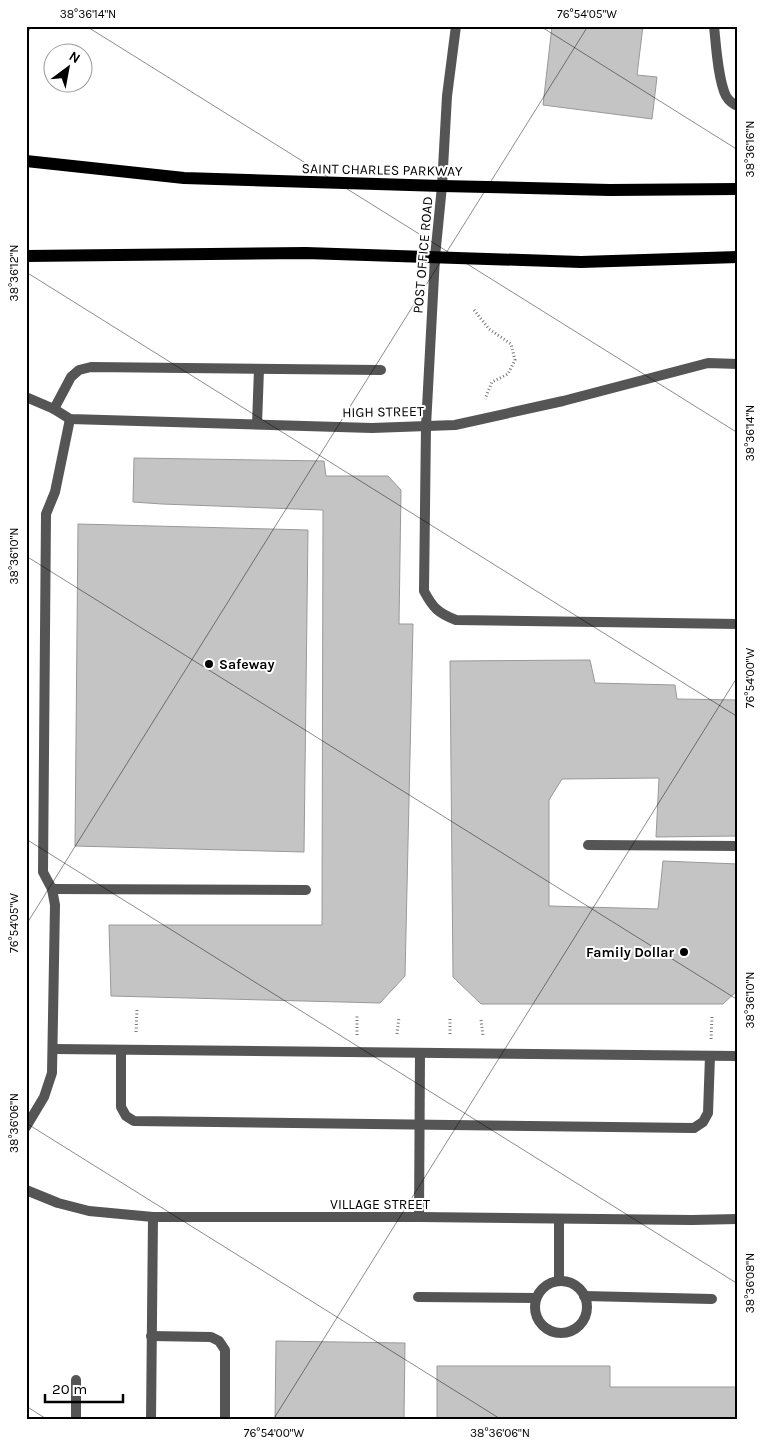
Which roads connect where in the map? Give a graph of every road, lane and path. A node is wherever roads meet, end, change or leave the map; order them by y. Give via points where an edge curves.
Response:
1 (456, 26) edge
2 (714, 26) edge
3 (738, 106) edge
4 (26, 162) edge
5 (442, 186) junction
6 (738, 190) edge
7 (26, 256) edge
8 (738, 256) edge
9 (435, 257) junction
10 (474, 310) dead end
11 (738, 364) edge
12 (258, 368) junction
13 (381, 370) dead end
14 (26, 397) edge
15 (485, 400) dead end
16 (54, 409) junction
17 (70, 419) junction
18 (257, 424) junction
19 (426, 426) junction
20 (738, 624) edge
21 (588, 845) dead end
22 (738, 846) edge
23 (52, 889) junction
24 (306, 890) dead end
25 (399, 1017) dead end
26 (450, 1019) dead end
27 (396, 1041) dead end
28 (450, 1042) dead end
29 (53, 1049) junction
30 (121, 1050) junction
31 (420, 1054) junction
32 (710, 1056) junction
33 (738, 1056) edge
34 (419, 1125) junction
35 (26, 1127) edge
36 (26, 1190) edge
37 (153, 1217) junction
38 (419, 1217) junction
39 (738, 1218) edge
40 (559, 1219) junction
41 (559, 1281) junction
42 (584, 1296) junction
43 (418, 1297) dead end
44 (536, 1298) junction
45 (712, 1299) dead end
46 (152, 1336) junction
47 (76, 1380) dead end
48 (76, 1420) edge
49 (151, 1420) edge
50 (225, 1420) edge

1 - 5 street, POST OFFICE ROAD
2 - 3 street via 719,71 726,95 732,104
4 - 5 main road, SAINT CHARLES PARKWAY via 184,178
5 - 6 main road, SAINT CHARLES PARKWAY
5 - 9 street, POST OFFICE ROAD
7 - 9 main road via 306,253
8 - 9 main road via 581,262
9 - 19 street, POST OFFICE ROAD
10 - 15 path via 489,329 511,344 514,360 508,374 492,382
11 - 19 street, HIGH STREET via 708,363 563,401 455,425
12 - 13 street
12 - 16 street via 91,366 71,377
12 - 18 street
14 - 16 street
16 - 17 street
17 - 18 street, HIGH STREET
17 - 23 street via 55,492 46,514 43,872
18 - 19 street, HIGH STREET via 372,428
19 - 20 street, POST OFFICE ROAD via 424,591 432,606 442,615 456,620
21 - 22 street
23 - 24 street
23 - 29 street via 55,905
25 - 27 path
26 - 28 path
29 - 30 street
29 - 35 street via 52,1073 44,1096
30 - 31 street
30 - 34 street via 121,1107 134,1121
31 - 32 street
31 - 34 street
32 - 33 street
32 - 34 street via 708,1113 694,1128
34 - 38 street
36 - 37 street, VILLAGE STREET via 89,1211
37 - 38 street, VILLAGE STREET
37 - 46 street
38 - 40 street, VILLAGE STREET
39 - 40 street, VILLAGE STREET
40 - 41 street
41 - 42 street via 577,1286
41 - 44 street via 548,1285
42 - 44 street via 586,1314 582,1322 564,1332 554,1332 539,1320 534,1305
42 - 45 street
43 - 44 street
46 - 49 street
46 - 50 street via 211,1337 219,1341 225,1350
47 - 48 street

